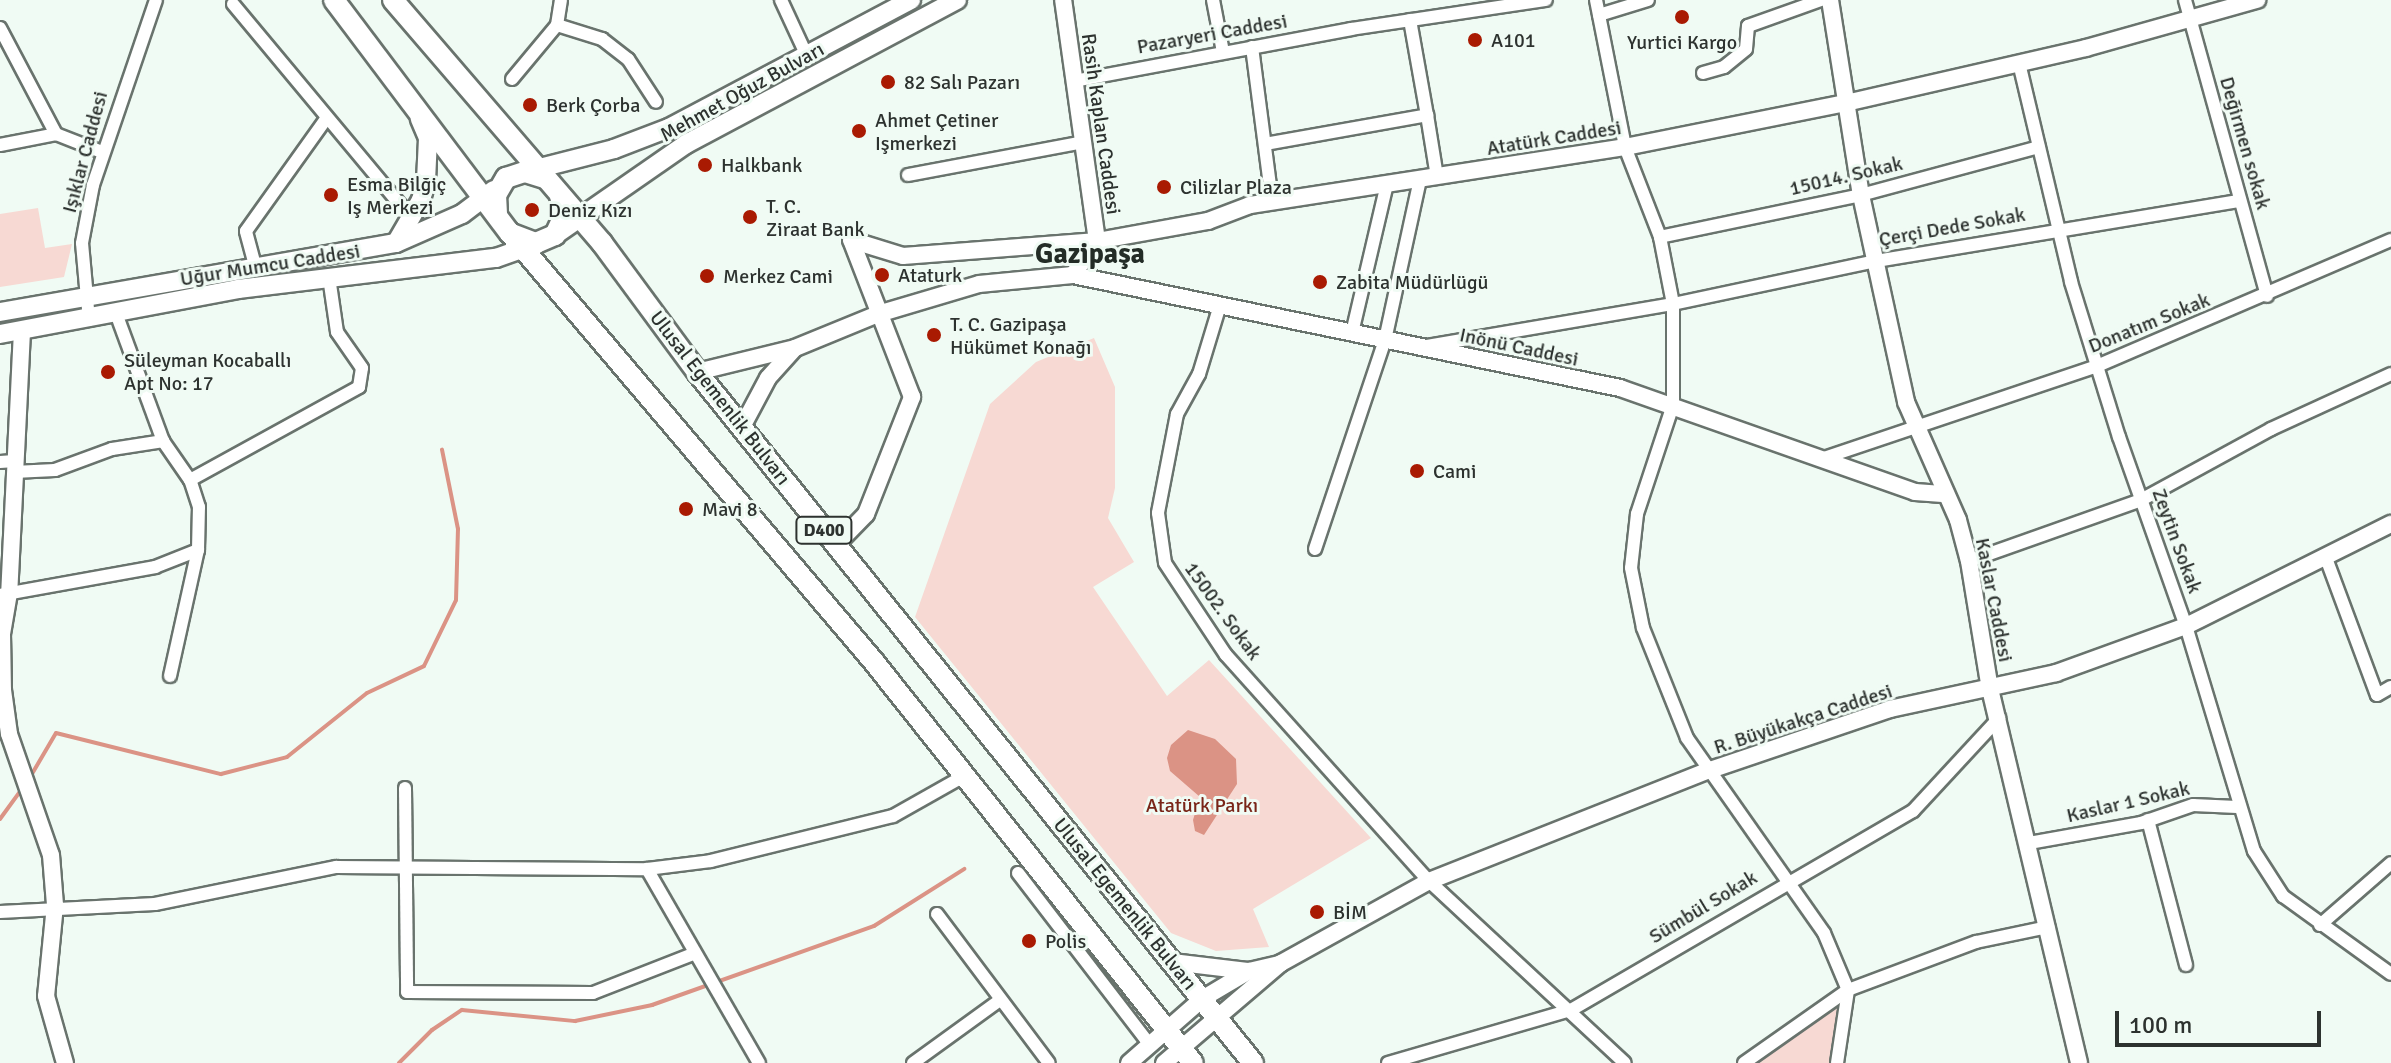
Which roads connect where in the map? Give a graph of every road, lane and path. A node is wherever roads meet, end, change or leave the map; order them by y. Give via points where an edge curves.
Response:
1 (156, 0) edge
2 (334, 0) edge
3 (393, 0) edge
4 (561, 0) edge
5 (781, 0) edge
6 (911, 0) edge
7 (957, 0) edge
8 (1052, 0) edge
9 (1213, 0) edge
10 (1546, 0) edge
11 (1596, 0) edge
12 (1648, 0) edge
13 (1821, 0) edge
14 (1830, 0) edge
15 (2185, 0) edge
16 (2257, 0) edge
17 (233, 4) dead end
18 (1063, 7) edge
19 (1599, 15) junction
20 (2189, 18) junction
21 (1410, 20) junction
22 (557, 25) junction
23 (0, 28) edge
24 (1252, 47) junction
25 (1223, 52) junction
26 (807, 56) junction
27 (2019, 63) junction
28 (1703, 73) dead end
29 (512, 79) dead end
30 (1074, 81) junction
31 (401, 85) junction
32 (656, 102) dead end
33 (1846, 103) junction
34 (1427, 115) junction
35 (326, 119) junction
36 (56, 134) junction
37 (1084, 142) junction
38 (1265, 144) junction
39 (0, 145) edge
40 (1625, 147) junction
41 (2039, 147) junction
42 (102, 152) junction
43 (536, 173) junction
44 (908, 175) dead end
45 (1428, 178) junction
46 (1387, 184) junction
47 (492, 192) junction
48 (1861, 195) junction
49 (560, 196) junction
50 (1272, 201) junction
51 (2240, 201) junction
52 (582, 218) junction
53 (412, 219) junction
54 (2059, 229) junction
55 (509, 232) junction
56 (1660, 237) junction
57 (550, 238) junction
58 (2391, 240) edge
59 (1097, 241) junction
60 (396, 243) junction
61 (524, 249) junction
62 (1876, 261) junction
63 (256, 269) junction
64 (1073, 275) junction
65 (329, 277) junction
66 (2267, 296) junction
67 (86, 297) junction
68 (1673, 304) junction
69 (1220, 305) junction
70 (0, 312) edge
71 (878, 314) junction
72 (117, 316) junction
73 (89, 320) junction
74 (22, 331) junction
75 (1352, 333) junction
76 (0, 334) edge
77 (1385, 340) junction
78 (1420, 347) junction
79 (795, 348) junction
80 (2097, 366) junction
81 (697, 372) junction
82 (2391, 374) edge
83 (1673, 405) junction
84 (742, 427) junction
85 (1916, 429) junction
86 (163, 441) junction
87 (1821, 459) junction
88 (10, 465) edge
89 (190, 480) junction
90 (1946, 494) junction
91 (2141, 500) junction
92 (2391, 524) edge
93 (836, 545) junction
94 (1315, 549) dead end
95 (198, 550) junction
96 (2326, 558) junction
97 (1969, 561) junction
98 (5, 594) edge
99 (2186, 626) junction
100 (170, 676) dead end
101 (2391, 687) edge
102 (1990, 689) junction
103 (1999, 718) junction
104 (1706, 772) junction
105 (964, 776) junction
106 (405, 788) dead end
107 (2237, 807) junction
108 (2148, 820) junction
109 (2029, 843) junction
110 (2391, 863) edge
111 (406, 864) junction
112 (647, 869) junction
113 (1018, 873) dead end
114 (1788, 880) junction
115 (1429, 881) junction
116 (55, 905) junction
117 (0, 912) edge
118 (937, 914) dead end
119 (2320, 925) junction
120 (2048, 927) junction
121 (693, 954) junction
122 (1172, 962) junction
123 (1281, 963) junction
124 (2186, 965) dead end
125 (1249, 971) junction
126 (2391, 974) edge
127 (1848, 990) junction
128 (1202, 999) junction
129 (1000, 1000) junction
130 (1571, 1010) junction
131 (1220, 1021) junction
132 (1166, 1030) junction
133 (1150, 1045) junction
134 (1188, 1056) edge
135 (65, 1063) edge
136 (759, 1063) edge
137 (913, 1063) edge
138 (1049, 1063) edge
139 (1129, 1063) edge
140 (1164, 1063) edge
141 (1253, 1063) edge
142 (1388, 1063) edge
143 (1625, 1063) edge
144 (1744, 1063) edge
145 (1837, 1063) edge
146 (2079, 1063) edge

1 - 42 street, Işıklar Caddesi
2 - 31 highway, D400
3 - 43 highway, Ulusal Egemenlik Bulvarı / D400
4 - 22 street
5 - 26 street
6 - 26 main road, Mehmet Oğuz Bulvarı
7 - 52 main road, Mehmet Oğuz Bulvarı via 713,129
8 - 18 street, Rasih Kaplan Caddesi
9 - 25 street
10 - 21 street, Pazaryeri Caddesi
11 - 19 street
12 - 19 street
13 - 28 street via 1748,26 1746,49 1724,67
14 - 33 street, Kaslar Caddesi
15 - 20 street, Değirmen sokak
16 - 20 street, Atatürk Caddesi
17 - 35 street
18 - 30 street, Rasih Kaplan Caddesi
19 - 40 street
20 - 27 street, Atatürk Caddesi
20 - 51 street, Değirmen sokak
21 - 24 street, Pazaryeri Caddesi
21 - 34 street
22 - 29 street
22 - 32 street via 602,39 628,59
23 - 36 street
24 - 25 street, Pazaryeri Caddesi
24 - 38 street
25 - 30 street, Pazaryeri Caddesi
26 - 43 main road, Mehmet Oğuz Bulvarı via 669,128
27 - 33 street, Atatürk Caddesi
27 - 41 street, Zeytin Sokak
30 - 37 street, Rasih Kaplan Caddesi
31 - 47 highway, D400
31 - 53 main road via 428,138 426,181
33 - 40 street, Atatürk Caddesi
33 - 48 street, Kaslar Caddesi
34 - 38 street
34 - 45 street
35 - 53 street
35 - 63 street via 246,231
36 - 39 street
36 - 42 street
37 - 44 street
37 - 59 street, Rasih Kaplan Caddesi
38 - 50 street
40 - 45 street, Atatürk Caddesi
40 - 56 street
41 - 48 street, 15014. Sokak
41 - 54 street, Zeytin Sokak
42 - 67 street, Işıklar Caddesi via 82,243
43 - 47 highway
43 - 49 highway, Ulusal Egemenlik Bulvarı / D400
45 - 46 street, Atatürk Caddesi
45 - 77 street
46 - 50 street, Atatürk Caddesi
46 - 75 street
47 - 55 highway, D400 via 497,214
47 - 60 main road, Uğur Mumcu Caddesi via 462,214
48 - 56 street, 15014. Sokak
48 - 62 street, Kaslar Caddesi
49 - 52 highway, Ulusal Egemenlik Bulvarı / D400
49 - 57 highway via 564,216
50 - 59 street, Atatürk Caddesi via 1208,221
51 - 54 street, Çerçi Dede Sokak
51 - 66 street, Değirmen sokak
52 - 57 main road, Mehmet Oğuz Bulvarı
52 - 81 highway, Ulusal Egemenlik Bulvarı / D400
53 - 60 main road
54 - 62 street, Çerçi Dede Sokak
54 - 80 street, Zeytin Sokak
55 - 57 highway via 526,242
55 - 61 highway, D400
56 - 68 street
57 - 61 main road, Uğur Mumcu Caddesi
58 - 66 street, Donatım Sokak
59 - 64 street
59 - 71 street, Atatürk Caddesi via 903,256 851,240
60 - 63 main road, Uğur Mumcu Caddesi
61 - 65 main road, Uğur Mumcu Caddesi via 496,258
61 - 105 highway, D400 via 693,444
62 - 68 street, Çerçi Dede Sokak
62 - 85 street, Kaslar Caddesi
63 - 67 main road, Uğur Mumcu Caddesi
64 - 69 street, Inönü Caddesi
64 - 71 street, Inönü Caddesi via 998,280
65 - 72 main road, Uğur Mumcu Caddesi via 238,289
65 - 89 street via 337,332 362,368 359,387
66 - 80 street, Donatım Sokak
67 - 70 main road, Uğur Mumcu Caddesi
67 - 73 street, Işıklar Caddesi
68 - 78 street, Çerçi Dede Sokak
68 - 83 street
69 - 75 street, Inönü Caddesi
69 - 115 street, 15002. Sokak via 1199,374 1177,414 1158,513 1165,563 1226,655
71 - 79 street, Inönü Caddesi
71 - 93 street via 912,397 866,514
72 - 73 main road, Uğur Mumcu Caddesi
72 - 86 street
73 - 74 main road, Uğur Mumcu Caddesi
74 - 76 main road, Uğur Mumcu Caddesi
74 - 88 street
75 - 77 street, Inönü Caddesi
77 - 78 street, Inönü Caddesi
77 - 94 street
78 - 83 street, Inönü Caddesi
79 - 81 street, Inönü Caddesi
79 - 84 street via 768,378
80 - 85 street, Donatım Sokak
80 - 91 street, Zeytin Sokak
81 - 84 highway, Ulusal Egemenlik Bulvarı / D400
82 - 91 street via 2271,429
83 - 87 street, Inönü Caddesi
83 - 104 street via 1637,514 1631,568 1643,628
84 - 93 highway, Ulusal Egemenlik Bulvarı / D400
85 - 87 street, Donatım Sokak
85 - 90 street, Kaslar Caddesi
86 - 88 street via 112,449 55,470
86 - 89 street
87 - 90 street, Inönü Caddesi via 1915,492
88 - 98 street
89 - 95 street via 199,507
90 - 97 street, Kaslar Caddesi
91 - 97 street
91 - 99 street, Zeytin Sokak
92 - 96 street, R. Büyükakça Caddesi
93 - 122 highway, Ulusal Egemenlik Bulvarı / D400
95 - 98 street via 155,567
95 - 100 street
96 - 99 street, R. Büyükakça Caddesi
96 - 101 street via 2377,695
97 - 102 street, Kaslar Caddesi
98 - 116 street via 7,719 51,855
99 - 102 street, R. Büyükakça Caddesi via 2056,673
99 - 107 street, Zeytin Sokak
102 - 103 street, Kaslar Caddesi
102 - 104 street, R. Büyükakça Caddesi via 1890,709
103 - 109 street, Kaslar Caddesi
103 - 114 street, Sümbül Sokak via 1913,811
104 - 114 street
104 - 115 street, R. Büyükakça Caddesi
105 - 112 street via 879,820 784,847
105 - 132 highway, D400
106 - 111 street
107 - 108 street, Kaslar 1 Sokak via 2193,805
107 - 119 street, Zeytin Sokak via 2269,877 2283,896
108 - 109 street, Kaslar 1 Sokak
108 - 124 street
109 - 120 street, Kaslar Caddesi
110 - 119 street
111 - 112 street
111 - 116 street via 336,867 155,904
111 - 121 street via 407,992 593,993
112 - 121 street
113 - 133 street
114 - 127 street via 1824,933
114 - 130 street, Sümbül Sokak
115 - 123 street, R. Büyükakça Caddesi
115 - 130 street, 15002. Sokak
116 - 117 street
116 - 135 street via 46,996
118 - 129 street
119 - 126 street, Zeytin Sokak
120 - 127 street via 1976,942
120 - 146 street, Kaslar Caddesi
121 - 136 street via 734,1013
122 - 125 street
122 - 128 highway, Ulusal Egemenlik Bulvarı / D400
123 - 125 street, R. Büyükakça Caddesi
123 - 131 street, R. Büyükakça Caddesi
125 - 128 street, R. Büyükakça Caddesi
127 - 144 street
127 - 145 street
128 - 131 highway, Ulusal Egemenlik Bulvarı / D400
128 - 132 street, R. Büyükakça Caddesi
129 - 137 street
129 - 138 street
130 - 142 street, Sümbül Sokak
130 - 143 street, 15002. Sokak
131 - 134 street, R. Büyükakça Caddesi
131 - 141 highway, Ulusal Egemenlik Bulvarı / D400
132 - 133 street, R. Büyükakça Caddesi
132 - 134 highway, D400
133 - 139 street, R. Büyükakça Caddesi
134 - 140 street, R. Büyükakça Caddesi

